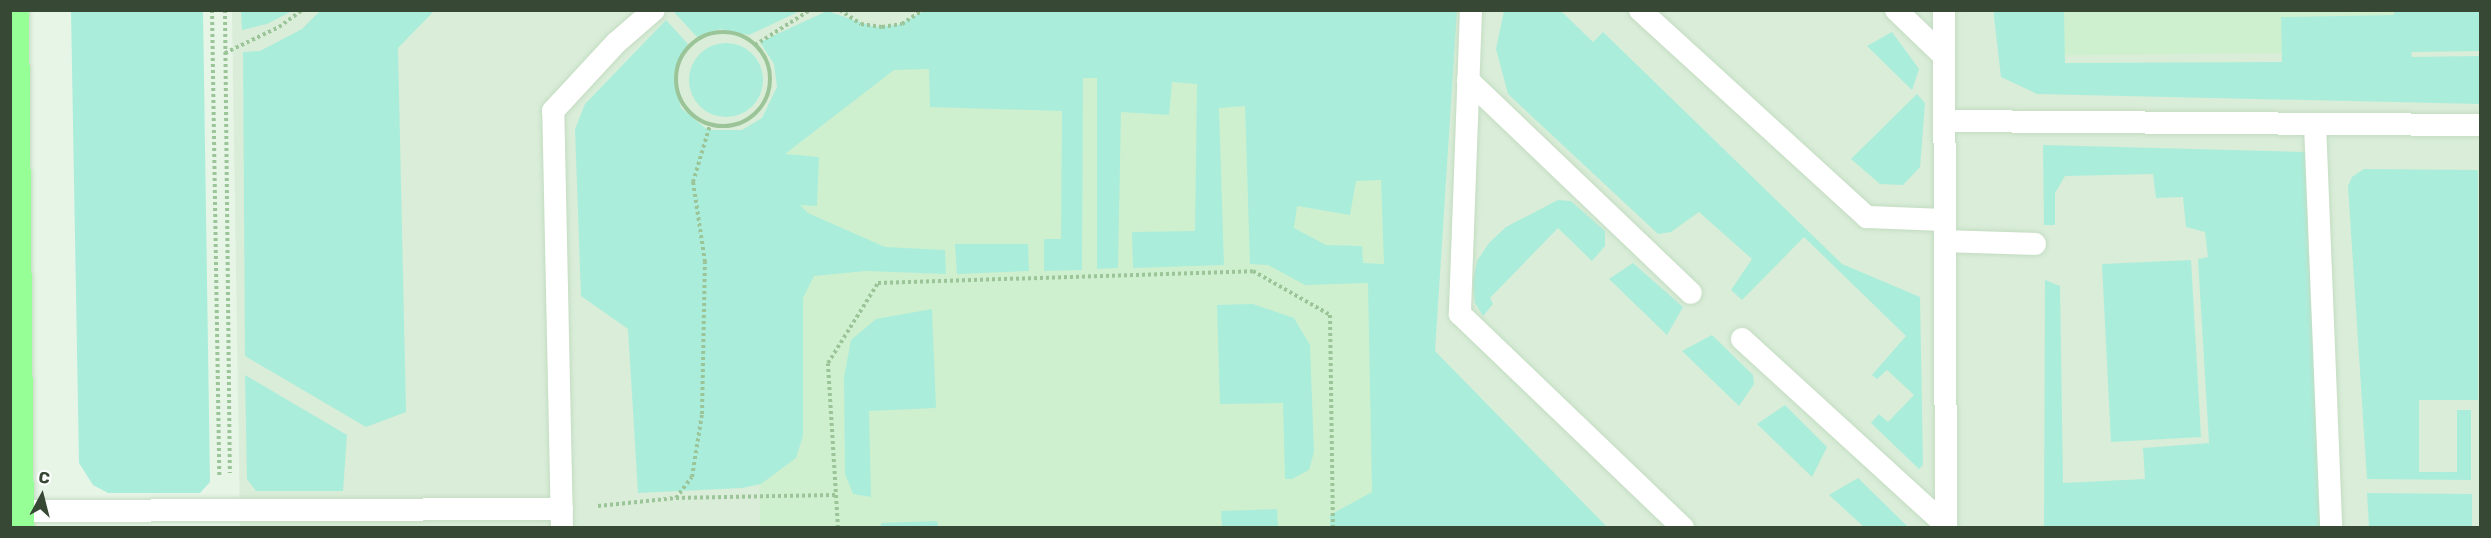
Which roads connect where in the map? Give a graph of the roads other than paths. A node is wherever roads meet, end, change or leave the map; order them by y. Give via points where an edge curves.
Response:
1 (12, 10) edge
2 (654, 10) edge
3 (1471, 10) edge
4 (1640, 10) edge
5 (1896, 10) edge
6 (1944, 10) edge
7 (1944, 56) junction
8 (1468, 80) junction
9 (1944, 121) junction
10 (2315, 124) junction
11 (2481, 125) edge
12 (1945, 230) junction
13 (2035, 244) dead end
14 (1690, 293) dead end
15 (1742, 339) dead end
16 (562, 518) edge
17 (17, 519) edge
18 (1946, 526) edge
19 (1683, 528) edge
20 (2331, 528) edge

1 - 17 main road
2 - 16 lane via 616,43 553,111
3 - 8 lane
4 - 12 lane via 1867,217
5 - 7 lane
6 - 7 lane
7 - 9 lane
8 - 14 lane
8 - 19 lane via 1460,314
9 - 10 lane
9 - 12 lane
10 - 11 lane
10 - 20 lane
12 - 13 lane
12 - 18 lane
15 - 18 lane
16 - 17 lane via 225,508

